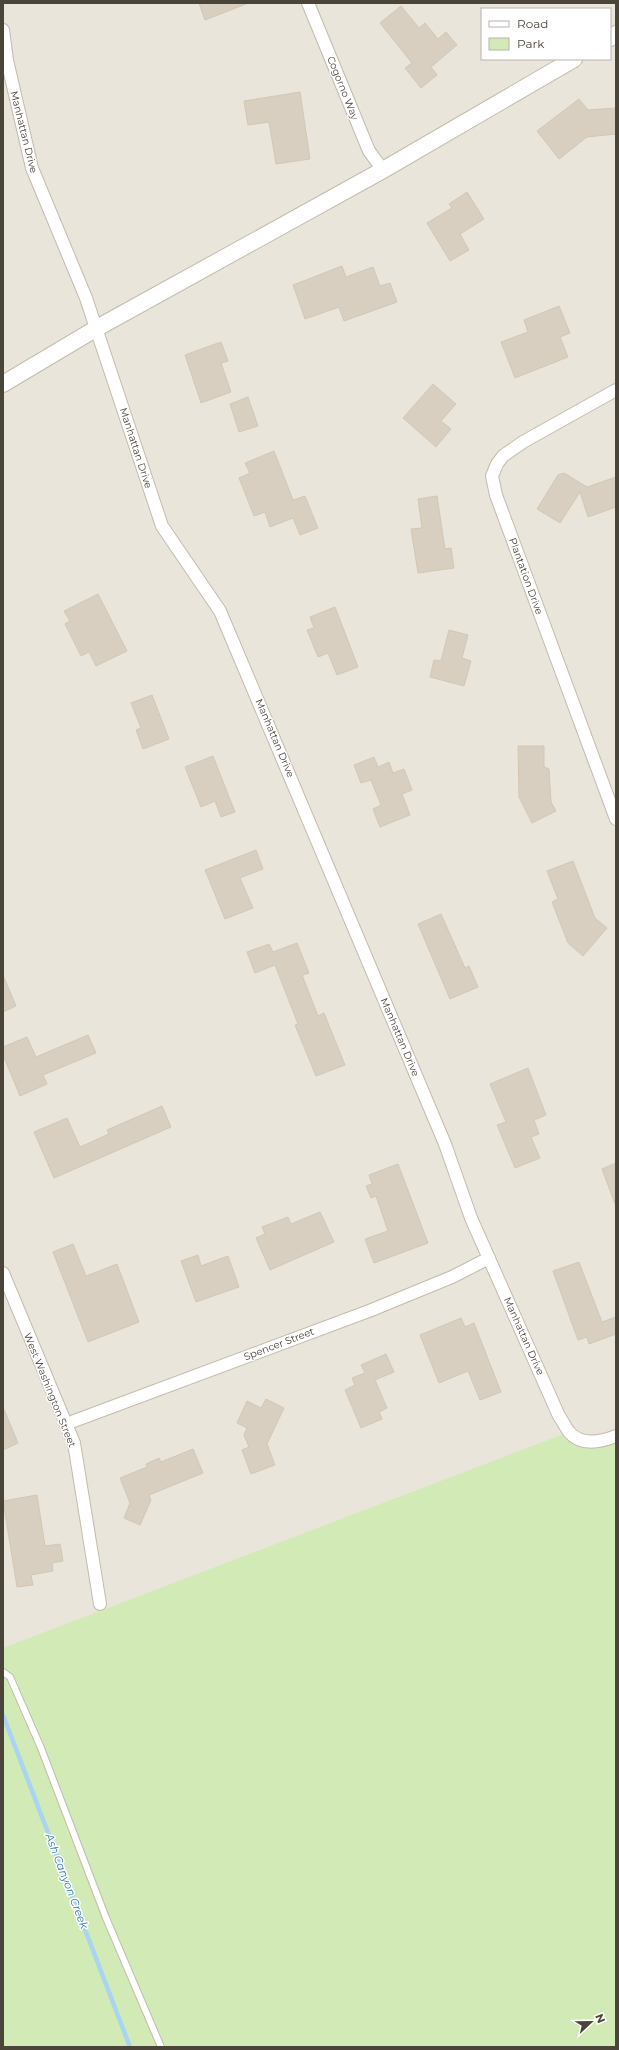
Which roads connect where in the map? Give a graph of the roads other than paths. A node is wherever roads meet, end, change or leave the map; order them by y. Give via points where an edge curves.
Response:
1 (308, 3) edge
2 (3, 30) edge
3 (572, 60) edge
4 (383, 170) junction
5 (97, 328) junction
6 (3, 384) edge
7 (616, 390) edge
8 (616, 820) edge
9 (489, 1258) junction
10 (3, 1274) edge
11 (66, 1424) junction
12 (616, 1436) edge
13 (100, 1604) dead end
14 (3, 1672) edge
15 (161, 2047) edge

1 - 4 street, Cogorno Way via 369,152
2 - 5 street, Manhattan Drive via 7,60 32,168
3 - 4 street
4 - 5 street
5 - 6 street
5 - 9 street, Manhattan Drive via 162,526 220,611 436,1122 471,1218
7 - 8 street, Plantation Drive via 523,442 503,456 492,476 496,495
9 - 11 street, Spencer Street via 452,1277 376,1308
9 - 12 street, Manhattan Drive via 559,1416 569,1432 588,1443
10 - 11 street, West Washington Street
11 - 13 street, West Washington Street via 74,1443
14 - 15 lane via 10,1677 41,1748 106,1918

